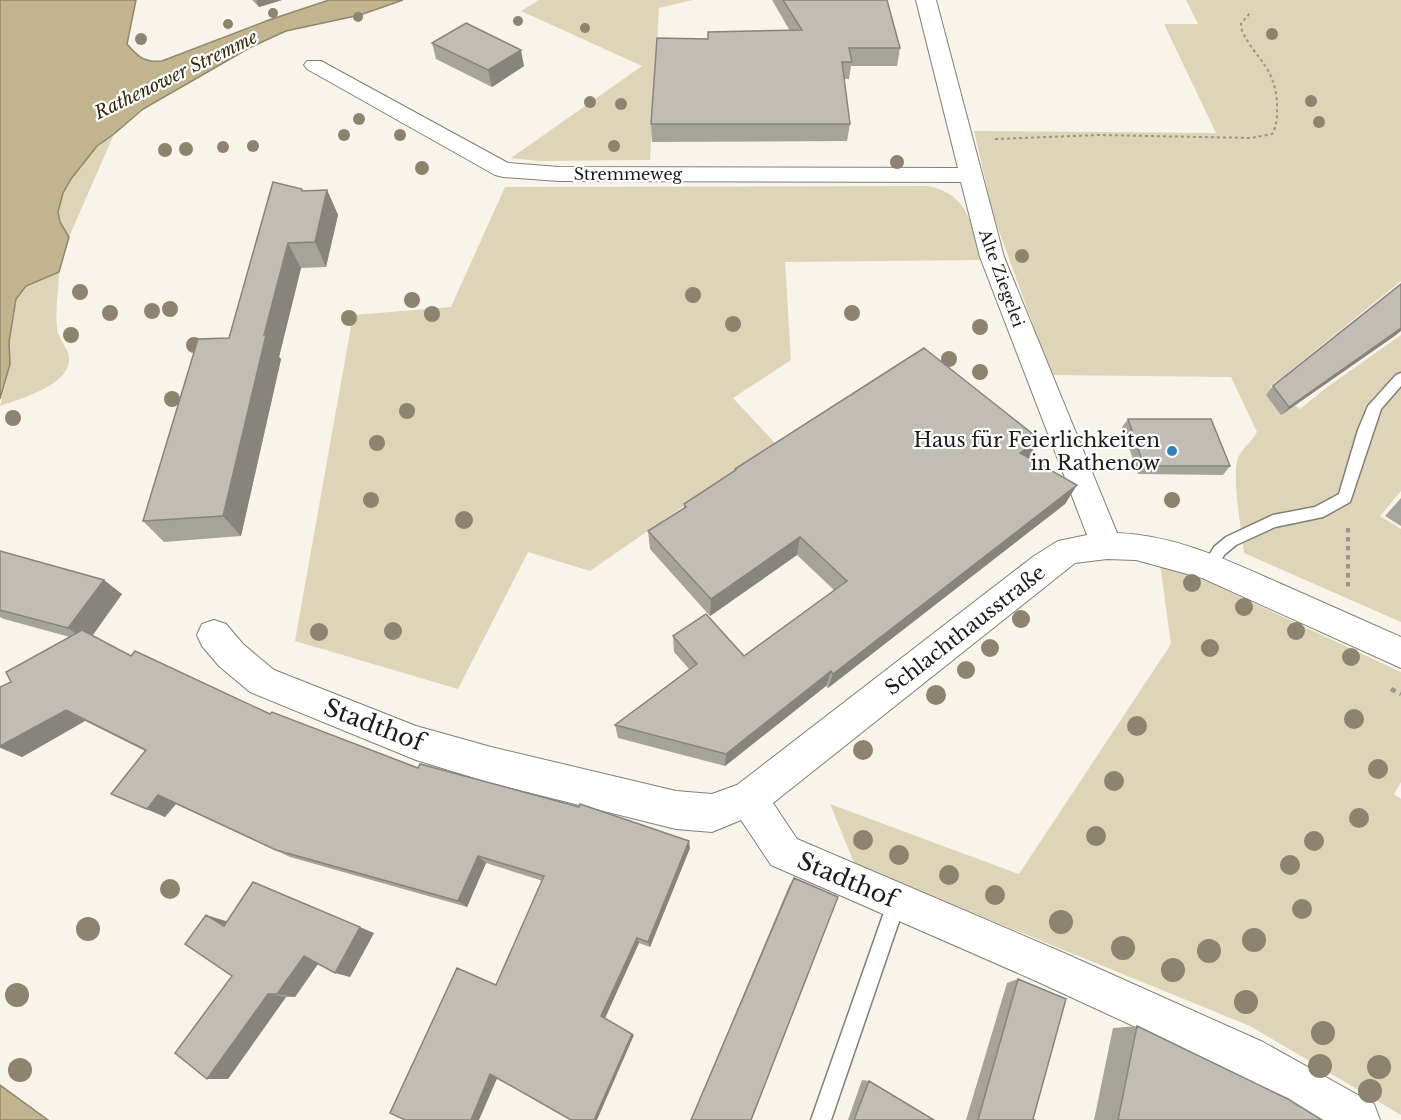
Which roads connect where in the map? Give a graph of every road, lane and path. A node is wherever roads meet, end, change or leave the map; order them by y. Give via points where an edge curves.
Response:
1 (926, 0) edge
2 (1251, 13) dead end
3 (314, 65) dead end
4 (961, 141) junction
5 (970, 175) junction
6 (1401, 378) edge
7 (1345, 498) junction
8 (1107, 546) junction
9 (1210, 567) junction
10 (1347, 628) junction
11 (214, 635) dead end
12 (1401, 653) edge
13 (749, 799) junction
14 (897, 901) junction
15 (821, 1120) edge
16 (1358, 1120) edge

1 - 4 street, Alte Ziegelei
2 - 4 path via 1241,24 1242,32 1272,77 1278,113 1272,134 1251,138 1099,135
3 - 5 street, Stremmeweg via 503,170 571,174
4 - 5 street, Alte Ziegelei
5 - 8 street, Alte Ziegelei via 992,257
6 - 7 lane via 1375,406
7 - 9 lane via 1318,513 1274,521 1231,541 1219,551
7 - 10 path
8 - 9 street, Schlachthausstraße via 1136,547
8 - 13 street, Schlachthausstraße via 1070,550 1045,566
9 - 10 street, Schlachthausstraße
10 - 12 street, Schlachthausstraße
11 - 13 street, Stadthof via 262,681 416,743 676,810 712,813
13 - 14 street, Stadthof via 784,852
14 - 15 lane
14 - 16 street, Stadthof via 1248,1057

